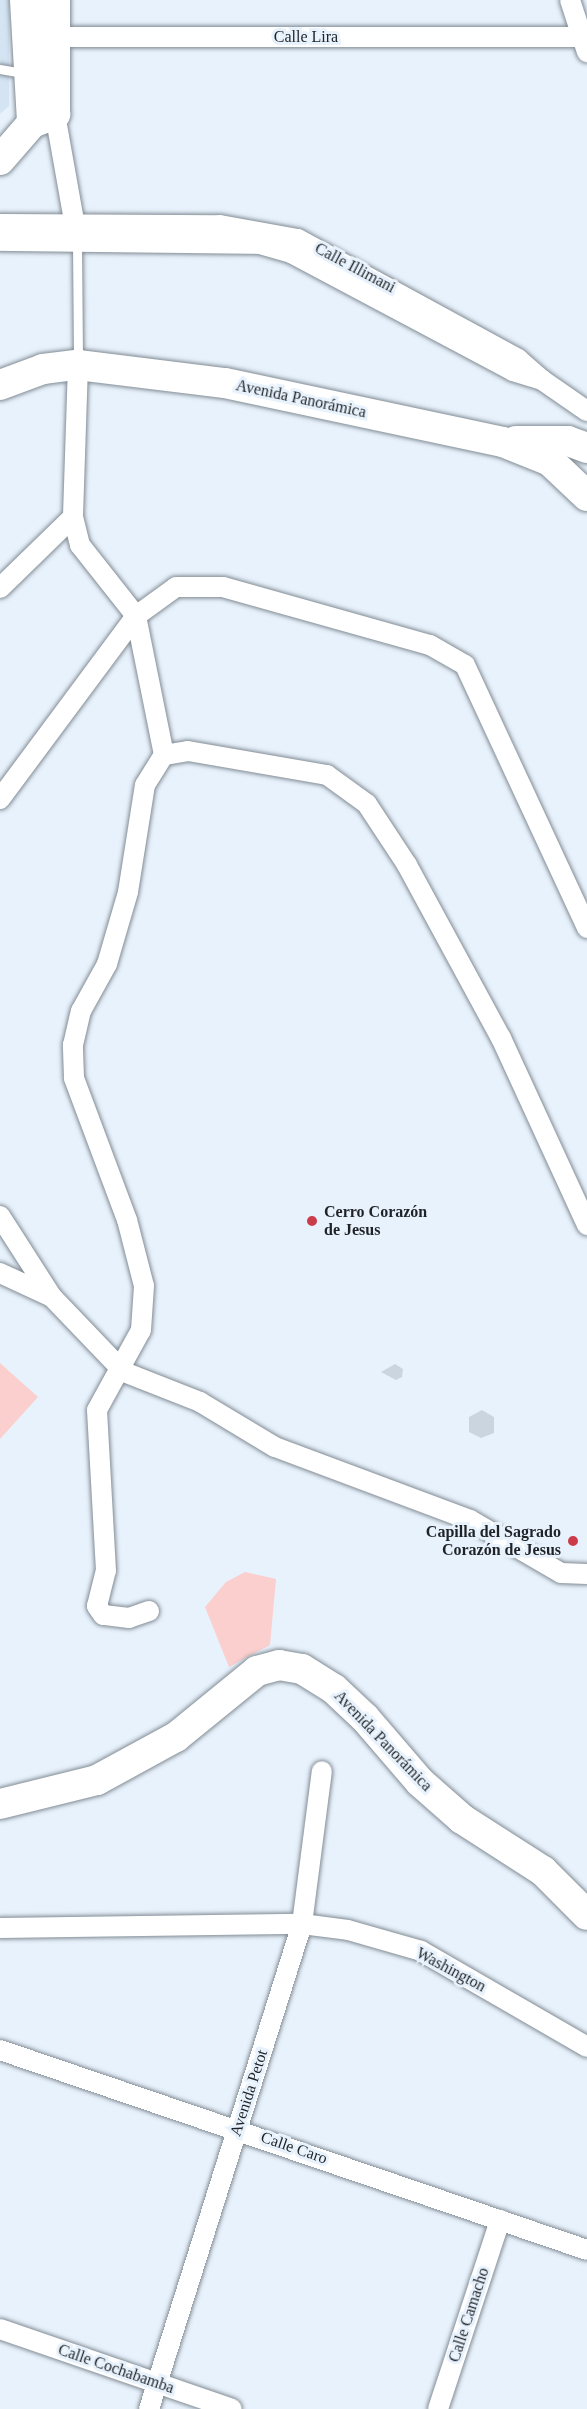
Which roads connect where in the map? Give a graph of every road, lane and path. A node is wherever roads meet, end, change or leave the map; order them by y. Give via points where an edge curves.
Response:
1 (25, 0) edge
2 (55, 0) edge
3 (570, 0) edge
4 (39, 37) junction
5 (585, 42) edge
6 (14, 72) edge
7 (43, 119) junction
8 (0, 160) edge
9 (0, 224) edge
10 (77, 234) junction
11 (0, 241) edge
12 (78, 365) junction
13 (0, 386) edge
14 (587, 411) edge
15 (587, 448) edge
16 (550, 451) junction
17 (587, 496) edge
18 (73, 517) junction
19 (0, 588) edge
20 (136, 616) junction
21 (164, 755) junction
22 (0, 799) edge
23 (587, 928) edge
24 (0, 1216) edge
25 (587, 1226) edge
26 (0, 1273) edge
27 (52, 1297) junction
28 (118, 1368) junction
29 (587, 1574) edge
30 (149, 1611) dead end
31 (322, 1771) dead end
32 (0, 1804) edge
33 (587, 1915) edge
34 (302, 1924) junction
35 (0, 1928) edge
36 (587, 2048) edge
37 (0, 2050) edge
38 (238, 2128) junction
39 (500, 2220) junction
40 (587, 2250) edge
41 (0, 2329) edge
42 (157, 2384) junction
43 (148, 2409) edge
44 (232, 2409) edge
45 (438, 2409) edge

1 - 4 main road
2 - 4 main road
3 - 5 street
4 - 5 street, Calle Lira
4 - 6 main road
4 - 7 main road
6 - 7 main road
7 - 8 main road
7 - 10 street
9 - 10 street, Calle Illimani
10 - 11 street, Calle Illimani
10 - 12 lane
10 - 14 street, Calle Illimani via 220,242 291,253 513,371 542,380
12 - 13 main road, Avenida Panorámica via 44,369
12 - 16 main road, Avenida Panorámica via 225,382
12 - 18 street
15 - 16 main road, Avenida Panorámica
16 - 17 main road
18 - 19 street
18 - 20 street via 80,545
20 - 21 street
20 - 22 street
20 - 23 street via 176,588 223,588 430,645 465,665
21 - 25 street via 188,751 327,775 367,804 407,865 501,1038
21 - 28 street via 145,785 128,892 107,964 81,1011 73,1044 74,1078 127,1220 144,1286 141,1330
24 - 27 street
26 - 27 street
27 - 28 street
28 - 29 street via 200,1401 275,1447 470,1520 561,1573
28 - 30 street via 97,1410 106,1572 97,1606 103,1615 129,1618
31 - 34 street, Avenida Petot
32 - 33 main road, Avenida Panorámica via 97,1780 176,1737 257,1671 279,1665 302,1669 357,1711 420,1782 462,1819 543,1871
34 - 35 street, Washington
34 - 36 street, Washington via 348,1930 421,1951
34 - 38 street, Avenida Petot
37 - 38 street, Calle Caro
38 - 39 street, Calle Caro
38 - 42 street, Avenida Petot
39 - 40 street, Calle Caro
39 - 45 street, Calle Camacho
41 - 42 street, Calle Cochabamba
42 - 43 street, Avenida Petot
42 - 44 street, Calle Cochabamba

